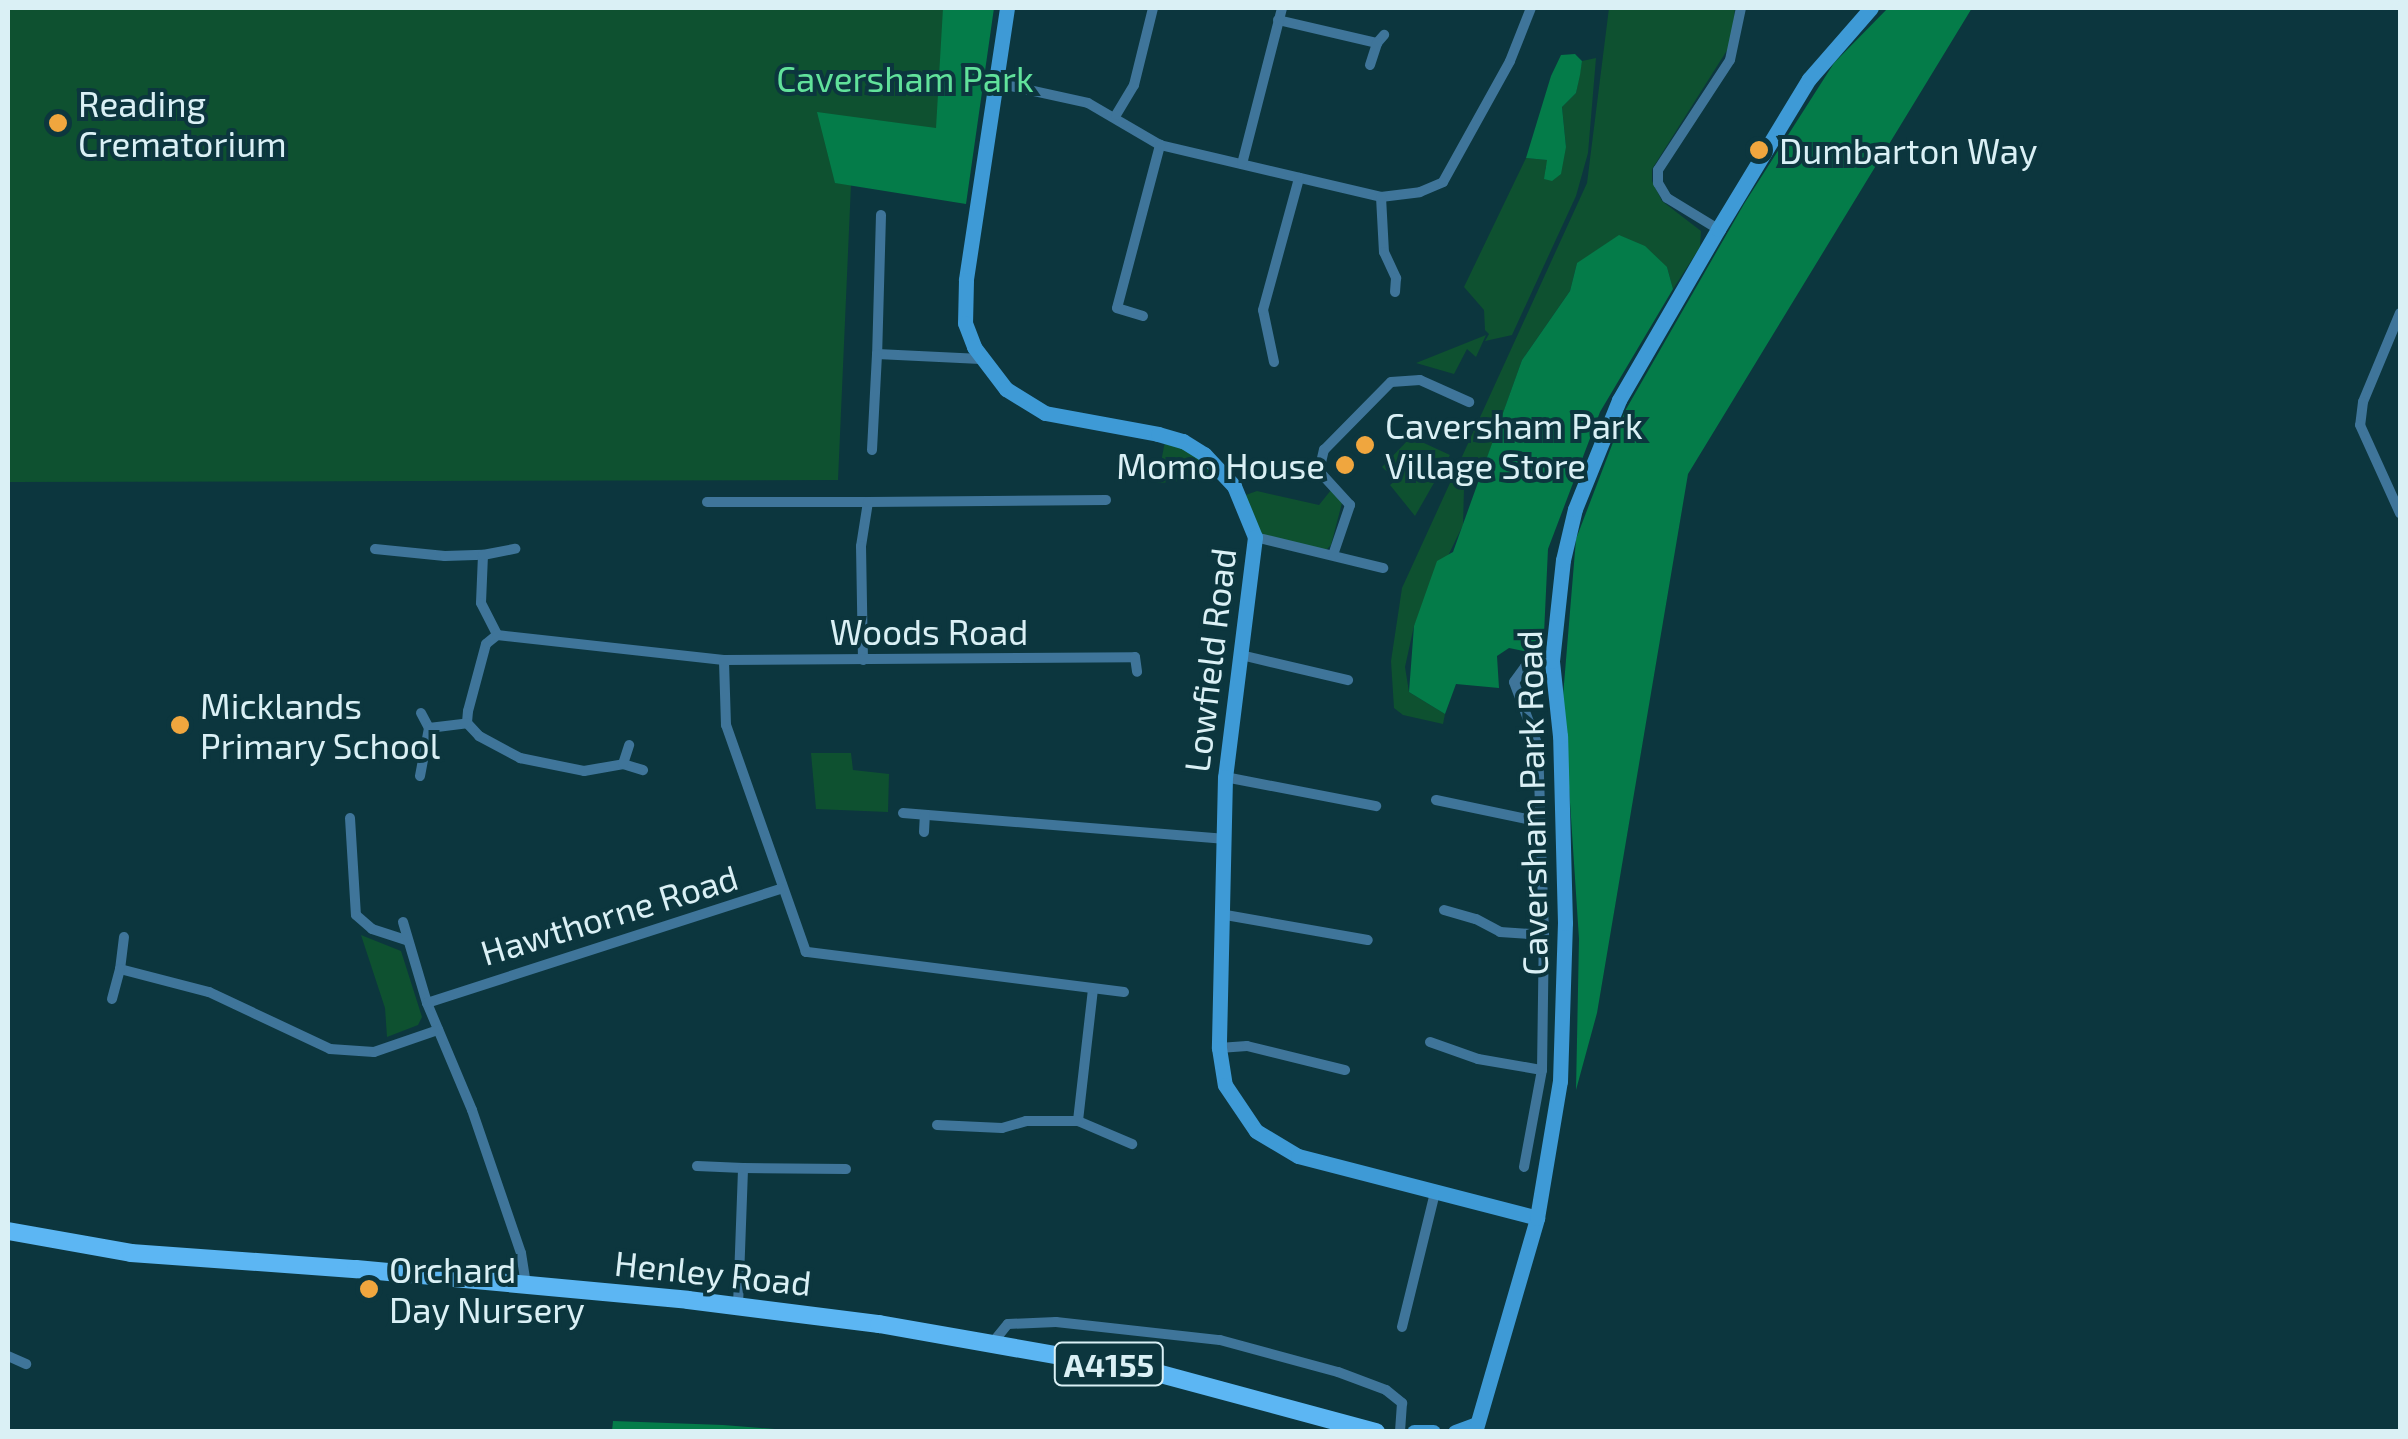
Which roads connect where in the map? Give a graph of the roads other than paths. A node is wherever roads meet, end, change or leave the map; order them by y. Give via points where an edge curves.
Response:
1 (1008, 8) edge
2 (1154, 8) edge
3 (1282, 8) edge
4 (1532, 8) edge
5 (1741, 8) edge
6 (1871, 8) edge
7 (1278, 20) junction
8 (1370, 65) dead end
9 (997, 83) junction
10 (1116, 116) junction
11 (1160, 145) junction
12 (1242, 164) junction
13 (1298, 178) junction
14 (1380, 197) junction
15 (882, 215) dead end
16 (1718, 229) junction
17 (1395, 292) dead end
18 (1105, 305) dead end
19 (1117, 308) junction
20 (2400, 314) edge
21 (1143, 316) dead end
22 (876, 354) junction
23 (981, 359) junction
24 (1274, 362) dead end
25 (1469, 402) dead end
26 (872, 450) dead end
27 (1106, 500) dead end
28 (707, 502) dead end
29 (868, 502) junction
30 (1030, 503) junction
31 (2400, 513) edge
32 (1032, 518) dead end
33 (1255, 537) junction
34 (375, 549) dead end
35 (516, 549) dead end
36 (482, 554) junction
37 (1333, 556) junction
38 (1383, 568) dead end
39 (497, 634) junction
40 (1136, 644) dead end
41 (1241, 655) junction
42 (1134, 657) junction
43 (724, 660) junction
44 (863, 660) junction
45 (1552, 661) junction
46 (1137, 672) dead end
47 (1348, 680) dead end
48 (421, 713) dead end
49 (467, 723) junction
50 (429, 728) junction
51 (630, 746) dead end
52 (622, 764) junction
53 (643, 770) dead end
54 (420, 776) dead end
55 (1225, 777) junction
56 (1436, 800) dead end
57 (1376, 806) dead end
58 (903, 813) dead end
59 (925, 815) junction
60 (350, 818) dead end
61 (1540, 822) junction
62 (924, 832) dead end
63 (1223, 839) junction
64 (781, 889) junction
65 (1444, 910) dead end
66 (1219, 914) junction
67 (403, 922) dead end
68 (1544, 934) junction
69 (124, 938) dead end
70 (1368, 940) dead end
71 (408, 941) junction
72 (120, 969) junction
73 (1094, 990) junction
74 (1124, 992) dead end
75 (112, 1000) dead end
76 (426, 1003) junction
77 (438, 1030) junction
78 (1430, 1042) dead end
79 (1219, 1048) junction
80 (1345, 1070) dead end
81 (1542, 1070) junction
82 (1078, 1121) junction
83 (938, 1125) dead end
84 (1132, 1144) dead end
85 (697, 1166) dead end
86 (743, 1168) junction
87 (1524, 1168) dead end
88 (846, 1169) dead end
89 (1435, 1193) junction
90 (1537, 1218) junction
91 (8, 1232) edge
92 (526, 1285) junction
93 (738, 1306) junction
94 (1402, 1327) dead end
95 (994, 1342) junction
96 (8, 1356) edge
97 (26, 1364) dead end
98 (1480, 1426) edge
99 (1376, 1432) edge
100 (1400, 1432) edge
101 (1414, 1432) edge
102 (1434, 1432) edge
103 (1455, 1432) edge

1 - 9 street, Lowfield Road
2 - 10 street via 1134,85
3 - 7 street
4 - 14 street via 1443,182
5 - 16 street via 1730,60 1658,170 1667,198
6 - 16 street, Caversham Park Road via 1810,79
7 - 8 street via 1380,39
7 - 12 street
9 - 10 street via 1088,103
9 - 23 street, Lowfield Road via 966,280 964,323
10 - 11 street
11 - 12 street
11 - 19 street
12 - 13 street
13 - 14 street
13 - 24 street via 1264,310
14 - 17 street
15 - 22 street
16 - 45 street, Caversham Park Road via 1593,456 1562,560
18 - 19 street
19 - 21 street
20 - 31 street via 2360,425
22 - 23 street
22 - 26 street
23 - 33 street, Lowfield Road via 1006,389 1045,413 1158,434 1194,448 1234,486
25 - 37 street via 1420,380 1391,382 1324,450 1319,471 1350,505
27 - 30 street
28 - 29 street
29 - 30 street
29 - 44 street
30 - 32 street
33 - 37 street
33 - 41 street, Lowfield Road
34 - 36 street
35 - 36 street
36 - 39 street via 481,603
37 - 38 street
39 - 43 street, Woods Road
39 - 49 street via 486,644
40 - 42 street
41 - 47 street
41 - 55 street, Lowfield Road
42 - 44 street, Woods Road
42 - 46 street
43 - 44 street, Woods Road
43 - 64 street via 726,725
45 - 61 street via 1518,671 1514,682 1538,746
45 - 90 street, Caversham Park Road via 1560,736 1564,1027 1554,1134
48 - 50 street
49 - 50 street
49 - 52 street via 520,758 584,771
50 - 54 street
51 - 52 street
52 - 53 street
55 - 57 street
55 - 63 street, Lowfield Road
56 - 61 street
58 - 59 street
59 - 62 street
59 - 63 street
60 - 71 street via 356,915 372,929
61 - 68 street
63 - 66 street, Lowfield Road
64 - 73 street, Hawthorne Road via 800,944 814,956
64 - 76 street, Hawthorne Road
65 - 68 street via 1500,932
66 - 70 street
66 - 79 street, Lowfield Road
67 - 71 street
68 - 81 street
69 - 72 street
71 - 76 street
72 - 75 street
72 - 77 street via 209,992 330,1048 374,1052
73 - 74 street, Hawthorne Road
73 - 82 street
76 - 77 street
77 - 92 street via 472,1110
78 - 81 street
79 - 80 street via 1247,1046
79 - 89 street, Lowfield Road via 1232,1100 1275,1145
81 - 87 street
82 - 83 street
82 - 84 street
85 - 86 street
86 - 88 street
86 - 93 street
89 - 90 street, Lowfield Road
89 - 94 street
90 - 98 street, Caversham Park Road
91 - 92 main road, Henley Road / A4155 via 132,1254
92 - 93 main road, Henley Road / A4155
93 - 95 main road, Henley Road / A4155
95 - 99 main road, Henley Road / A4155 via 1157,1373
95 - 100 street via 1008,1324 1056,1322 1220,1340 1386,1390 1402,1404
96 - 97 street
98 - 103 street
101 - 102 street

